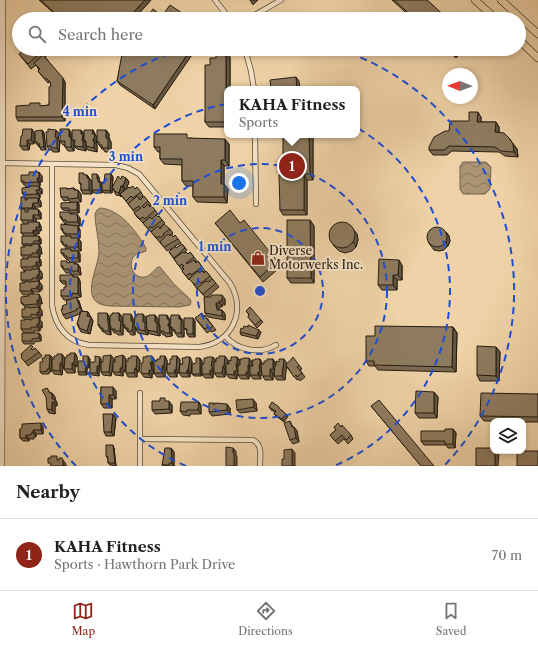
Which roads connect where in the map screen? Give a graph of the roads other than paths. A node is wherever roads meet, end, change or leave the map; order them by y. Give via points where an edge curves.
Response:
1 (2, 0) edge
2 (215, 0) edge
3 (282, 0) edge
4 (475, 0) edge
5 (501, 0) edge
6 (224, 12) edge
7 (261, 12) edge
8 (488, 12) edge
9 (514, 12) edge
10 (526, 23) edge
11 (538, 34) edge
12 (526, 47) edge
13 (247, 56) edge
14 (538, 58) edge
15 (1, 70) edge
16 (254, 86) edge
17 (255, 138) edge
18 (1, 163) edge
19 (52, 164) junction
20 (256, 204) dead end
21 (225, 336) junction
22 (276, 345) dead end
23 (140, 393) dead end
24 (1, 402) edge
25 (140, 439) junction
26 (1, 466) edge
27 (140, 466) edge
28 (260, 466) edge

1 - 15 main road
2 - 6 street
3 - 7 street
4 - 8 main road
5 - 9 main road
10 - 11 main road
12 - 14 main road
13 - 16 street
15 - 18 main road
17 - 20 street
18 - 19 street
18 - 24 main road
19 - 21 street via 118,166 132,170 142,177 234,289 238,306 237,316
19 - 21 street via 52,305 54,318 68,337 92,345 199,347 213,344
21 - 22 street via 232,343 244,348 267,349
23 - 25 street
24 - 26 main road
25 - 27 street
25 - 28 street via 251,439 257,442 260,448

